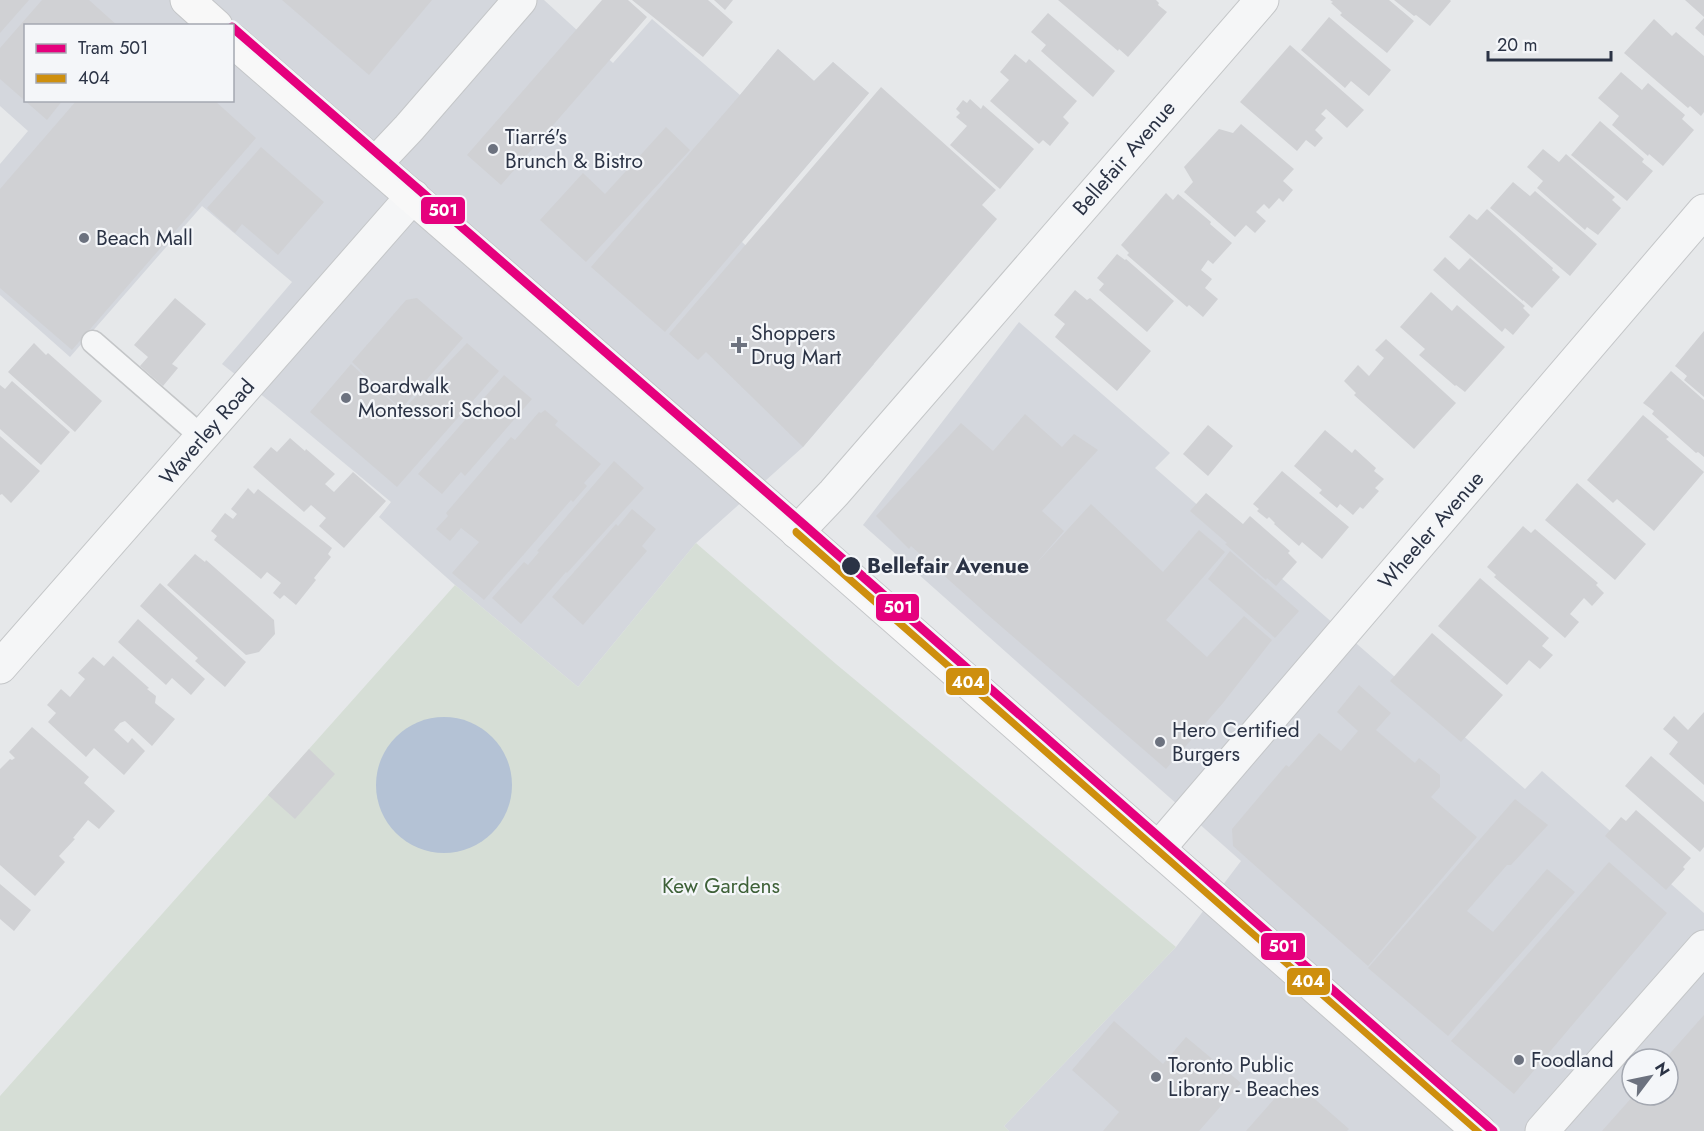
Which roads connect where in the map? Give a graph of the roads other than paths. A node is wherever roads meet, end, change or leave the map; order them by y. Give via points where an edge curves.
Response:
1 (187, 0) edge
2 (520, 0) edge
3 (1262, 0) edge
4 (214, 24) edge
5 (234, 42) edge
6 (375, 164) junction
7 (413, 196) junction
8 (1704, 211) edge
9 (93, 342) dead end
10 (202, 437) junction
11 (797, 532) junction
12 (0, 667) edge
13 (1158, 849) junction
14 (1704, 947) edge
15 (1479, 1131) edge
16 (1542, 1131) edge

1 - 4 main road
2 - 6 street
3 - 11 street, Bellefair Avenue
5 - 6 main road
6 - 7 main road
7 - 10 street, Waverley Road
7 - 11 main road
8 - 13 street, Wheeler Avenue
9 - 10 lane
10 - 12 street, Waverley Road
11 - 13 main road
13 - 15 main road
14 - 16 street

